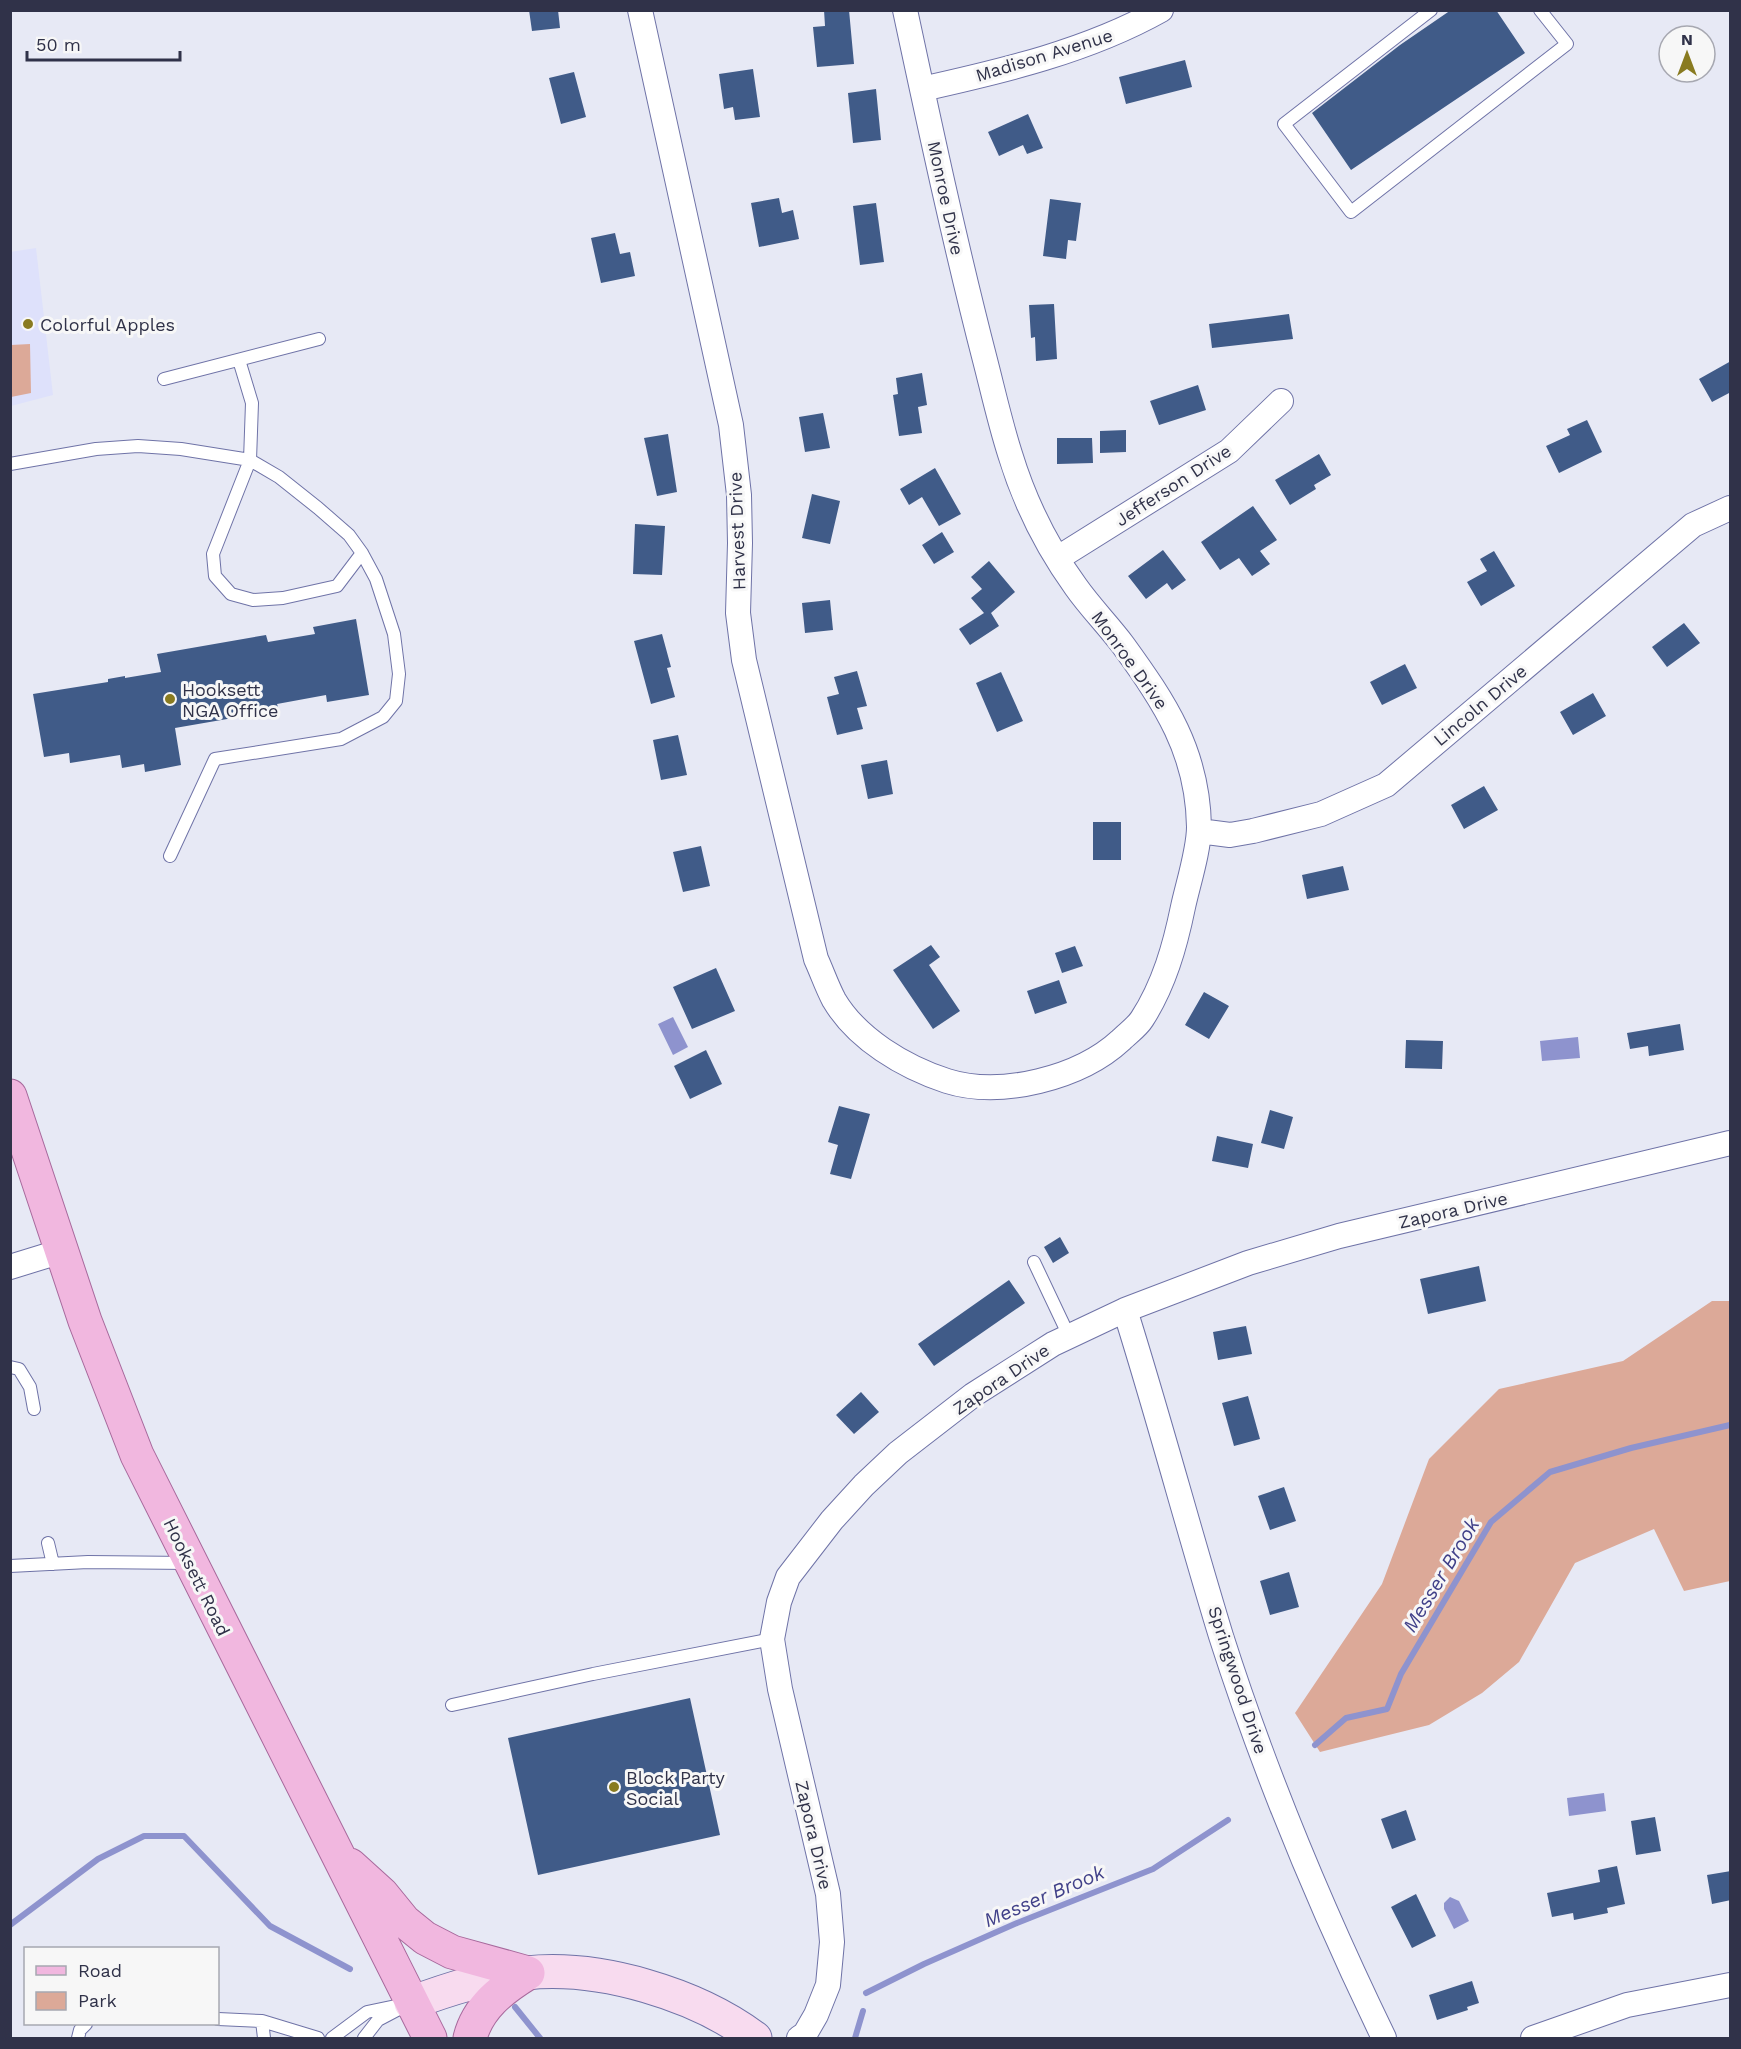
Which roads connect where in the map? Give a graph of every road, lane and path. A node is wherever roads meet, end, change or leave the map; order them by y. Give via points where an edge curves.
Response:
1 (640, 10) edge
2 (905, 10) edge
3 (1161, 10) edge
4 (1431, 10) edge
5 (1540, 10) edge
6 (922, 89) junction
7 (319, 339) dead end
8 (239, 360) junction
9 (164, 379) dead end
10 (1281, 400) dead end
11 (250, 460) junction
12 (10, 464) edge
13 (1731, 508) edge
14 (362, 553) junction
15 (1058, 558) junction
16 (1199, 831) junction
17 (170, 856) dead end
18 (866, 1038) joint
19 (10, 1096) edge
20 (1731, 1143) edge
21 (62, 1251) junction
22 (1034, 1262) dead end
23 (10, 1267) edge
24 (1125, 1310) junction
25 (1070, 1336) junction
26 (10, 1367) edge
27 (34, 1409) dead end
28 (48, 1543) dead end
29 (190, 1563) junction
30 (53, 1564) junction
31 (10, 1566) edge
32 (772, 1640) junction
33 (452, 1706) dead end
34 (335, 1852) junction
35 (528, 1973) junction
36 (1731, 1985) edge
37 (411, 2003) junction
38 (219, 2019) edge
39 (262, 2021) junction
40 (85, 2025) edge
41 (78, 2038) edge
42 (264, 2038) edge
43 (318, 2038) edge
44 (332, 2038) edge
45 (364, 2038) edge
46 (429, 2038) edge
47 (470, 2038) edge
48 (755, 2038) edge
49 (800, 2038) edge
50 (1384, 2038) edge
51 (1533, 2038) edge

1 - 18 street, Harvest Drive via 730,425 739,495 738,614 744,660 816,959 835,1002
2 - 6 street, Monroe Drive
3 - 6 street, Madison Avenue via 1127,30 1060,53
4 - 5 lane via 1284,124 1352,212 1566,44
6 - 15 street, Monroe Drive via 956,248 1010,455 1026,499
7 - 8 lane
8 - 9 lane
8 - 11 lane via 252,403
10 - 15 street, Jefferson Drive via 1229,451
11 - 12 lane via 138,446 86,450
11 - 14 lane via 318,508 349,535
11 - 14 lane via 213,554 215,576 231,594 253,600 283,598 337,586
13 - 16 street, Lincoln Drive via 1693,525 1386,785 1322,814 1253,831 1230,835
14 - 17 lane via 376,579 394,634 399,674 396,701 383,717 341,739 215,759
15 - 16 street, Monroe Drive via 1175,723 1192,766
16 - 18 street, Monroe Drive via 1178,935 1162,980 1140,1021 1106,1054 1064,1075 1018,1085 971,1086 905,1064
19 - 21 main road, Hooksett Road
20 - 24 street, Zapora Drive via 1339,1236 1248,1263
21 - 23 street
21 - 29 main road, Hooksett Road via 137,1455
22 - 25 lane
24 - 25 street, Zapora Drive
24 - 50 street, Springwood Drive via 1222,1636 1269,1772 1340,1947
25 - 32 street, Zapora Drive via 973,1395 898,1453 864,1485 788,1576
26 - 27 lane via 19,1369 30,1387
28 - 30 lane
29 - 30 lane
29 - 34 main road, Hooksett Road
30 - 31 lane
32 - 33 lane
32 - 49 street, Zapora Drive via 828,1894 832,1942 828,1985 816,2015
34 - 35 main road via 425,1938 452,1952
34 - 37 main road, Hooksett Road
35 - 37 main road via 456,1987
35 - 47 main road via 493,1998
35 - 48 main road via 629,1981 696,2004
36 - 51 street via 1627,2005
37 - 44 lane via 367,2012
37 - 45 lane via 378,2020
37 - 46 main road, Hooksett Road
38 - 39 lane
39 - 42 lane
39 - 43 lane
40 - 41 lane

